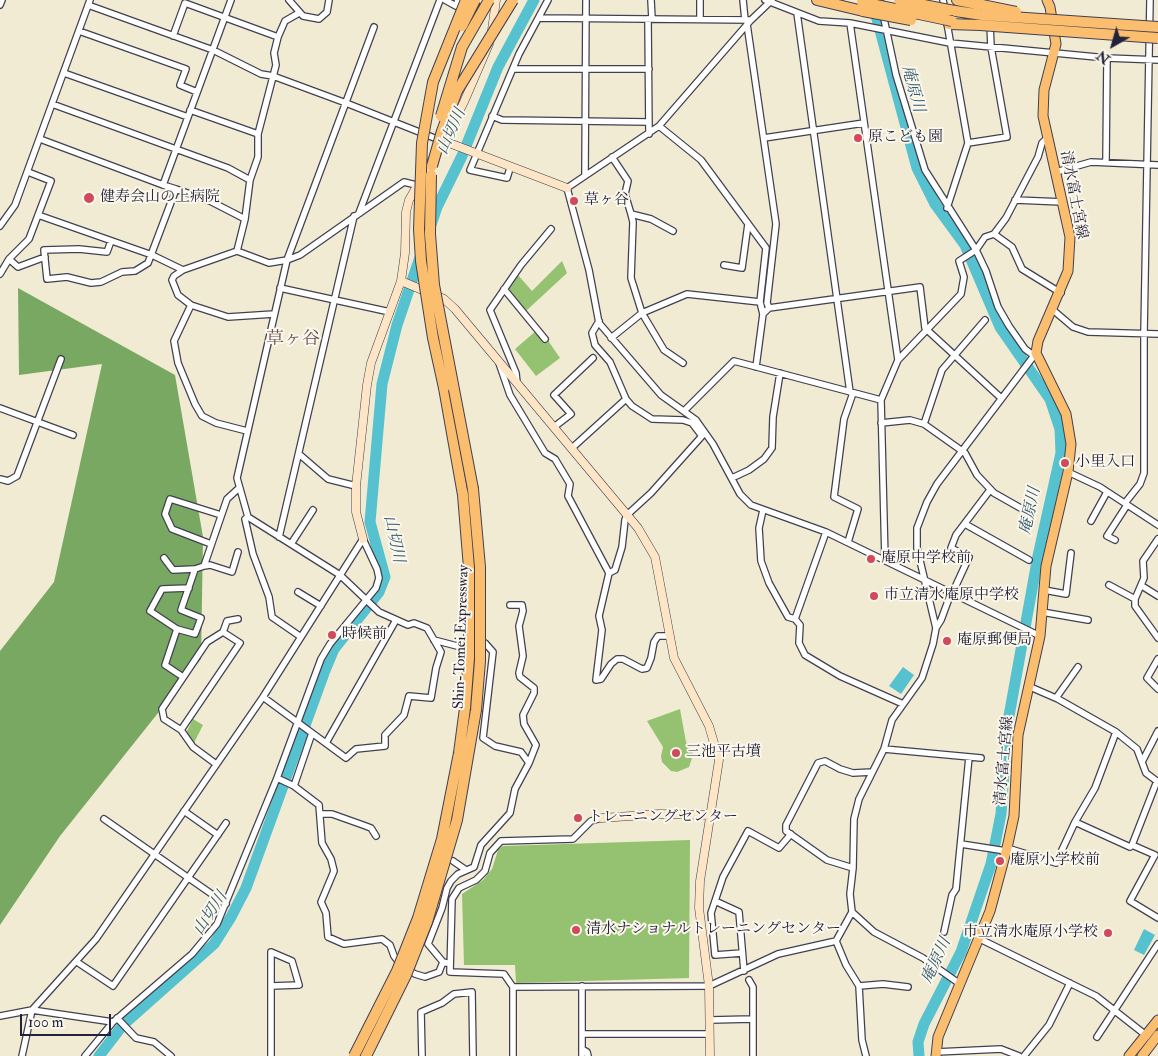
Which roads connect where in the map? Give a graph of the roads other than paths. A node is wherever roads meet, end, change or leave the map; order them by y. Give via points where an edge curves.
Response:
1 (2, 0) edge
2 (231, 0) edge
3 (289, 0) edge
4 (329, 0) edge
5 (440, 0) edge
6 (445, 0) edge
7 (458, 0) edge
8 (466, 0) edge
9 (475, 0) edge
10 (489, 0) edge
11 (496, 0) edge
12 (513, 0) edge
13 (548, 0) edge
14 (586, 0) edge
15 (651, 0) edge
16 (700, 0) edge
17 (742, 0) edge
18 (816, 0) edge
19 (880, 0) edge
20 (899, 0) edge
21 (943, 0) edge
22 (957, 0) edge
23 (1046, 0) edge
24 (1150, 0) edge
25 (769, 1) edge
26 (89, 3) edge
27 (859, 4) edge
28 (0, 5) edge
29 (983, 11) edge
30 (299, 13) junction
31 (797, 13) junction
32 (225, 17) junction
33 (539, 18) junction
34 (586, 18) junction
35 (650, 19) junction
36 (700, 20) junction
37 (748, 21) junction
38 (850, 23) junction
39 (374, 27) dead end
40 (1158, 27) edge
41 (79, 30) junction
42 (886, 30) junction
43 (173, 36) junction
44 (278, 37) junction
45 (1158, 38) edge
46 (950, 43) junction
47 (991, 47) junction
48 (213, 50) junction
49 (1054, 51) junction
50 (1107, 58) junction
51 (1150, 59) junction
52 (1158, 60) edge
53 (514, 69) junction
54 (586, 69) junction
55 (649, 69) junction
56 (64, 73) junction
57 (273, 76) junction
58 (197, 92) junction
59 (346, 103) junction
60 (52, 104) junction
61 (190, 110) junction
62 (492, 116) junction
63 (188, 117) junction
64 (586, 120) junction
65 (393, 121) junction
66 (649, 122) junction
67 (864, 123) junction
68 (659, 126) junction
69 (814, 130) junction
70 (258, 134) junction
71 (649, 134) junction
72 (1048, 137) junction
73 (764, 138) junction
74 (40, 139) junction
75 (444, 142) junction
76 (968, 143) junction
77 (176, 149) junction
78 (474, 153) junction
79 (612, 157) junction
80 (1106, 161) junction
81 (1148, 164) junction
82 (1158, 165) edge
83 (510, 168) junction
84 (432, 170) junction
85 (28, 172) junction
86 (1056, 172) junction
87 (585, 175) junction
88 (250, 180) junction
89 (164, 185) junction
90 (416, 185) junction
91 (567, 188) junction
92 (176, 189) junction
93 (420, 196) junction
94 (1015, 200) junction
95 (1063, 202) junction
96 (947, 208) junction
97 (356, 214) junction
98 (630, 214) junction
99 (38, 215) junction
100 (246, 218) junction
101 (748, 224) junction
102 (0, 226) edge
103 (551, 229) dead end
104 (673, 231) dead end
105 (994, 234) junction
106 (111, 241) junction
107 (237, 251) junction
108 (974, 251) junction
109 (152, 255) junction
110 (45, 257) junction
111 (9, 259) junction
112 (287, 260) junction
113 (724, 265) dead end
114 (183, 270) junction
115 (0, 274) edge
116 (401, 281) junction
117 (280, 288) junction
118 (504, 289) junction
119 (888, 291) junction
120 (1061, 293) junction
121 (837, 298) junction
122 (334, 300) junction
123 (760, 302) junction
124 (191, 305) junction
125 (769, 308) junction
126 (1053, 310) junction
127 (390, 312) junction
128 (642, 313) junction
129 (274, 314) junction
130 (763, 314) junction
131 (985, 320) dead end
132 (599, 321) junction
133 (927, 331) junction
134 (1144, 333) junction
135 (1158, 334) edge
136 (612, 338) junction
137 (545, 339) dead end
138 (955, 355) junction
139 (1033, 355) junction
140 (593, 358) dead end
141 (61, 359) dead end
142 (498, 360) junction
143 (898, 360) junction
144 (683, 363) dead end
145 (756, 367) junction
146 (780, 373) junction
147 (517, 383) junction
148 (852, 392) junction
149 (1001, 398) junction
150 (626, 399) junction
151 (881, 400) junction
152 (0, 408) edge
153 (684, 411) junction
154 (38, 422) junction
155 (694, 422) junction
156 (881, 423) junction
157 (924, 424) junction
158 (554, 427) junction
159 (248, 431) junction
160 (73, 435) dead end
161 (572, 448) junction
162 (962, 450) junction
163 (299, 454) junction
164 (1068, 472) junction
165 (732, 478) junction
166 (0, 479) edge
167 (356, 486) junction
168 (238, 488) junction
169 (990, 490) junction
170 (1107, 492) junction
171 (1126, 504) junction
172 (313, 510) dead end
173 (763, 510) junction
174 (1024, 510) dead end
175 (221, 515) junction
176 (628, 515) junction
177 (248, 516) junction
178 (1091, 521) dead end
179 (965, 524) junction
180 (1158, 525) edge
181 (826, 532) junction
182 (279, 537) junction
183 (363, 539) junction
184 (1158, 539) edge
185 (1115, 540) dead end
186 (848, 542) junction
187 (211, 544) junction
188 (291, 544) junction
189 (238, 552) dead end
190 (1071, 553) dead end
191 (164, 558) dead end
192 (885, 560) junction
193 (1029, 560) dead end
194 (204, 566) junction
195 (475, 567) junction
196 (195, 569) junction
197 (608, 573) junction
198 (340, 576) junction
199 (925, 580) junction
200 (1109, 586) dead end
201 (1142, 586) junction
202 (189, 588) junction
203 (1044, 590) junction
204 (298, 592) dead end
205 (952, 593) junction
206 (1158, 596) edge
207 (1135, 599) junction
208 (367, 602) junction
209 (510, 605) dead end
210 (321, 606) junction
211 (1042, 612) junction
212 (238, 619) dead end
213 (795, 619) junction
214 (396, 620) junction
215 (1088, 620) dead end
216 (936, 628) junction
217 (177, 629) junction
218 (223, 632) junction
219 (1037, 635) junction
220 (670, 636) junction
221 (301, 637) junction
222 (1158, 638) edge
223 (434, 640) junction
224 (1158, 659) edge
225 (1078, 666) dead end
226 (183, 677) junction
227 (1028, 686) junction
228 (1158, 689) edge
229 (262, 697) junction
230 (1056, 698) junction
231 (903, 704) junction
232 (299, 724) junction
233 (181, 730) junction
234 (1158, 731) edge
235 (1116, 732) junction
236 (311, 733) junction
237 (326, 744) junction
238 (884, 748) junction
239 (969, 757) junction
240 (981, 758) dead end
241 (1142, 762) junction
242 (529, 763) junction
243 (216, 764) junction
244 (872, 772) junction
245 (279, 779) junction
246 (1157, 782) edge
247 (294, 786) junction
248 (184, 811) junction
249 (321, 814) junction
250 (710, 815) junction
251 (602, 818) joint
252 (104, 819) dead end
253 (1075, 822) junction
254 (226, 823) dead end
255 (791, 834) junction
256 (218, 835) junction
257 (376, 836) dead end
258 (961, 844) junction
259 (1132, 845) junction
260 (1005, 850) junction
261 (154, 854) junction
262 (453, 861) dead end
263 (854, 868) junction
264 (466, 870) junction
265 (188, 878) junction
266 (715, 901) junction
267 (226, 904) junction
268 (852, 912) junction
269 (1158, 918) edge
270 (944, 932) dead end
271 (980, 939) junction
272 (836, 941) junction
273 (1158, 944) edge
274 (742, 953) junction
275 (77, 962) junction
276 (447, 963) junction
277 (744, 971) junction
278 (749, 980) dead end
279 (1070, 983) junction
280 (960, 984) junction
281 (271, 986) junction
282 (513, 986) junction
283 (582, 986) junction
284 (709, 986) junction
285 (859, 986) junction
286 (908, 987) dead end
287 (32, 1010) junction
288 (1115, 1010) junction
289 (0, 1016) edge
290 (752, 1019) junction
291 (710, 1020) junction
292 (1158, 1020) edge
293 (117, 1021) junction
294 (582, 1034) junction
295 (710, 1034) junction
296 (1097, 1037) dead end
297 (1154, 1038) edge
298 (582, 1053) edge
299 (993, 1053) edge
300 (936, 1054) edge
301 (22, 1056) edge
302 (85, 1056) edge
303 (171, 1056) edge
304 (271, 1056) edge
305 (354, 1056) edge
306 (366, 1056) edge
307 (422, 1056) edge
308 (472, 1056) edge
309 (512, 1056) edge
310 (588, 1056) edge
311 (710, 1056) edge
312 (753, 1056) edge
313 (866, 1056) edge
314 (1019, 1056) edge
315 (1024, 1056) edge
316 (1129, 1056) edge
317 (1142, 1056) edge

1 - 28 street
2 - 32 street
3 - 30 street
4 - 30 street via 327,12 319,19
5 - 65 street
6 - 7 street via 456,6
8 - 93 highway, bridge via 433,82 422,143
9 - 93 highway, bridge via 452,48 434,101
10 - 84 highway, bridge via 471,29 456,66 444,103
11 - 75 street via 487,52
12 - 84 highway, bridge via 457,91
13 - 33 street
14 - 34 street
15 - 35 street
16 - 36 street
17 - 37 street
18 - 27 highway
19 - 42 street
20 - 29 highway, bridge via 950,10
21 - 46 street
22 - 29 highway
23 - 49 main road, 清水富士宮線 via 1056,44
24 - 51 street
25 - 31 street
25 - 37 street
26 - 41 street
26 - 43 street
27 - 29 highway, bridge via 951,22
29 - 40 highway, bridge via 1070,22
29 - 45 highway, bridge
29 - 47 street via 989,4
30 - 44 street via 284,21
31 - 38 street via 819,21
31 - 69 street
32 - 43 street via 185,3
32 - 44 street
32 - 48 street
33 - 34 street
33 - 53 street
34 - 35 street
34 - 54 street
35 - 36 street
35 - 55 street
36 - 37 street
37 - 68 street
37 - 73 street
38 - 42 street
38 - 67 street
39 - 59 street
41 - 56 street
41 - 58 street via 186,69 180,85
42 - 46 street
42 - 96 street via 919,153
43 - 48 street
44 - 57 street
46 - 47 street
46 - 76 street
47 - 49 street
47 - 76 street via 1007,137
48 - 57 street via 261,74
48 - 58 street
49 - 50 street
49 - 72 main road, 清水富士宮線 via 1044,90 1043,116
50 - 51 street
50 - 80 street
51 - 52 street
51 - 81 street
53 - 54 street
53 - 62 street
54 - 55 street
54 - 64 street
55 - 66 street
56 - 60 street
56 - 63 street
57 - 59 street
57 - 70 street
58 - 61 street
59 - 65 street
59 - 112 street
60 - 74 street
60 - 77 street
61 - 63 street
61 - 70 street
62 - 64 street via 502,120
62 - 78 street
63 - 77 street
64 - 66 street
64 - 87 street
65 - 75 street
65 - 97 street
66 - 71 street
67 - 69 street
67 - 119 street
68 - 71 street
68 - 101 street via 701,160
69 - 73 street
69 - 121 street
70 - 88 street via 258,157
71 - 79 street
72 - 86 main road, 清水富士宮線
72 - 94 street via 1042,143
73 - 125 street via 776,224
74 - 85 street
74 - 89 street
75 - 78 street
75 - 90 street
76 - 96 street
77 - 88 street via 228,168
77 - 89 street
78 - 83 street
78 - 83 street via 470,170 507,178
79 - 87 street
79 - 98 street via 628,181 625,194
80 - 81 street
80 - 86 street
81 - 82 street
81 - 134 street
83 - 91 street
84 - 195 highway, Shin-Tomei Expressway, bridge via 430,234 434,285 472,489
85 - 99 street via 51,181
85 - 102 street via 15,206
86 - 95 main road, 清水富士宮線
87 - 91 street
88 - 100 street
89 - 92 street
90 - 97 street via 404,182
90 - 116 street via 406,212
91 - 132 street
92 - 100 street
92 - 109 street
93 - 195 highway, Shin-Tomei Expressway, bridge via 424,285
94 - 95 street
94 - 105 street
95 - 120 main road, 清水富士宮線 via 1070,237 1068,272
96 - 108 street
97 - 112 street via 300,255
97 - 122 street
98 - 104 street via 652,219
98 - 128 street via 633,222 631,278
99 - 106 street
99 - 111 street via 29,238
100 - 107 street
101 - 113 street via 742,268
101 - 123 street via 766,248
103 - 118 street
105 - 108 street via 985,237
105 - 120 street via 1012,247 1022,269
106 - 109 street
106 - 110 street via 107,252 44,250
107 - 112 street via 269,263
107 - 114 street
108 - 133 street via 959,261 964,277 961,294
108 - 139 street via 986,271 998,307 1025,349
109 - 110 street via 148,263 135,271 91,283 67,277 47,279
109 - 114 street
110 - 111 street via 18,266
111 - 115 street
112 - 117 street
114 - 124 street via 172,280 178,295
116 - 127 street
116 - 142 street via 444,299
117 - 122 street
117 - 129 street
118 - 137 street
118 - 147 street via 490,310 516,373
119 - 121 street
119 - 133 street via 920,287
119 - 143 street
120 - 126 main road, 清水富士宮線
121 - 125 street
121 - 148 street
122 - 127 street
122 - 163 street
123 - 128 street via 686,294
123 - 130 street
124 - 129 street via 228,316
124 - 159 street via 174,341 178,363 195,404 202,416
125 - 130 street
126 - 134 street via 1073,327 1088,332
126 - 139 main road, 清水富士宮線
127 - 167 street via 371,363
128 - 136 street
128 - 144 street via 664,350
129 - 159 street
130 - 145 street
131 - 138 street
132 - 136 street
132 - 150 street via 592,333 595,346 610,362
133 - 138 street
133 - 143 street
134 - 135 street
134 - 171 street via 1144,473
136 - 153 street via 661,396
138 - 149 street
138 - 157 street via 942,370
139 - 149 street
139 - 164 main road, 清水富士宮線 via 1066,414 1071,444
140 - 158 street via 554,395 572,414
141 - 154 street
142 - 147 street
142 - 197 street via 510,395 544,452 555,458 570,484 568,496
143 - 151 street
145 - 146 street
145 - 153 street via 734,361
146 - 148 street
146 - 165 street via 772,448 764,459
147 - 158 street
148 - 151 street
148 - 186 street via 844,419 834,497 858,509
149 - 162 street
150 - 155 street via 652,419
150 - 161 street
151 - 156 street
152 - 154 street
153 - 155 street
154 - 160 street
154 - 166 street via 17,476 8,481
155 - 165 street
155 - 176 street via 702,436
156 - 157 street via 910,420
156 - 192 street
157 - 162 street
158 - 161 street
159 - 168 street via 237,478
161 - 176 street
162 - 169 street
162 - 199 street via 936,484 919,522 916,538
163 - 167 street via 328,479
163 - 182 street
164 - 170 street
164 - 203 main road, 清水富士宮線 via 1046,566
165 - 173 street via 746,501
167 - 183 street via 356,512
168 - 175 street via 227,499
168 - 177 street
169 - 174 street
169 - 179 street
170 - 171 street
170 - 178 street
171 - 180 street
171 - 185 street via 1108,536
172 - 188 street
173 - 181 street
173 - 213 street via 759,528 761,561 788,617
175 - 187 street
175 - 187 street via 170,499 165,514 172,529
176 - 197 street via 615,570
176 - 220 street via 655,557
177 - 182 street
177 - 221 street via 245,519 253,554 269,597 272,617
179 - 193 street
179 - 205 street via 951,548 969,557
181 - 186 street
181 - 213 street
182 - 188 street
183 - 198 street
183 - 208 street via 379,578
184 - 201 street via 1143,561
186 - 192 street
187 - 194 street
188 - 198 street
189 - 194 street via 232,572
190 - 203 street via 1066,594
191 - 196 street via 173,570
192 - 199 street
194 - 196 street
195 - 305 highway, Shin-Tomei Expressway, bridge via 465,708 442,839 418,918 397,971
195 - 306 highway, Shin-Tomei Expressway, bridge via 480,652 476,710 457,820 427,922 406,975
196 - 202 street
197 - 220 street via 599,616 602,630 596,680 601,679 617,660 623,659 642,670 647,668 658,636
198 - 208 street
198 - 210 street
199 - 205 street
199 - 216 street
200 - 207 street
201 - 206 street
201 - 207 street
202 - 217 street via 181,610 201,618 195,634
202 - 217 street via 162,589 150,611
203 - 211 main road, 清水富士宮線
204 - 210 street
205 - 216 street
205 - 219 street
207 - 222 street via 1135,606
208 - 214 street
208 - 232 street via 330,644 307,694
209 - 242 street via 522,605 519,626 523,651 519,672 520,677 534,688 523,715 524,724 536,745
210 - 221 street
211 - 215 street
211 - 219 main road, 清水富士宮線
212 - 218 street via 227,620
213 - 231 street via 800,625 799,643 805,656 840,676
214 - 223 street via 427,628
214 - 237 street
216 - 231 street via 925,671
217 - 226 street via 165,665
218 - 226 street via 206,642
218 - 233 street via 240,643
219 - 227 main road, 清水富士宮線
220 - 250 street via 674,658 716,745 719,760
221 - 229 street
223 - 237 street via 441,652 431,698 409,696 404,715 385,735 385,746 356,749 346,758
223 - 242 street via 457,646 478,639 489,647 492,660 483,738 495,746 521,752
224 - 228 street via 1147,678
225 - 230 street
226 - 233 street via 162,709 164,719
227 - 230 street
227 - 260 main road, 清水富士宮線 via 1018,735 1014,816
229 - 232 street
229 - 243 street
230 - 235 street
231 - 238 street via 892,720
232 - 236 street
232 - 245 street
233 - 243 street via 193,747
234 - 241 street
235 - 241 street via 1137,749
235 - 253 street via 1095,788
236 - 237 street
236 - 247 street
238 - 239 street
238 - 244 street
239 - 240 street
239 - 258 street
241 - 246 street via 1146,774
242 - 264 street via 515,789 510,813 481,845 474,867
243 - 248 street
244 - 255 street via 853,773 825,761 818,763 786,825 786,831
244 - 263 street via 854,818
245 - 247 street
245 - 267 street
246 - 259 street
247 - 249 street via 319,805
248 - 256 street
248 - 261 street
249 - 257 street via 332,814 371,828
249 - 276 street via 322,843 334,871 321,902 326,913 328,937 344,944 382,939 390,945 401,965 425,977 439,972
250 - 251 street
250 - 284 street via 699,908
251 - 276 street via 591,821 573,839 510,839 495,846 485,871 476,880 459,888 452,898
252 - 261 street
253 - 259 street via 1130,847
253 - 260 street via 1056,863
254 - 256 street
255 - 263 street via 827,860
255 - 266 street via 779,848 748,831 723,877
256 - 265 street
258 - 260 street
258 - 270 street via 956,889
259 - 269 street via 1156,855 1130,901
260 - 271 main road, 清水富士宮線
261 - 265 street
261 - 275 street
262 - 264 street
263 - 268 street via 850,894
264 - 276 street via 451,881 428,944
265 - 267 street
265 - 275 street via 112,986
266 - 274 street via 739,912
266 - 274 street via 711,913 715,955
267 - 293 street via 206,939
268 - 272 street
268 - 280 street via 874,932 923,958
271 - 279 street
271 - 280 main road, 清水富士宮線
272 - 277 street via 778,954
272 - 285 street
273 - 288 street
274 - 277 street
275 - 287 street
276 - 282 street via 450,972 504,974
277 - 284 street
278 - 290 street via 753,987
279 - 288 street
279 - 315 street via 1049,1026
280 - 300 main road, 清水富士宮線 via 938,1038
281 - 281 street via 271,978 271,952 292,961 299,985
281 - 304 street
282 - 283 street
282 - 309 street
283 - 284 street
283 - 294 street
284 - 291 street
285 - 286 street via 884,984
285 - 313 street
287 - 289 street
287 - 293 street
287 - 301 street
288 - 296 street
288 - 297 street
290 - 291 street
290 - 312 street
291 - 295 street
292 - 297 main road
293 - 302 street
293 - 303 street via 136,1038 154,1042
294 - 295 street
294 - 298 street
295 - 311 street
297 - 316 main road
297 - 317 main road
298 - 310 street via 587,1052
299 - 300 street
299 - 314 street via 1002,1049
307 - 308 street via 421,1012 454,994 472,992

